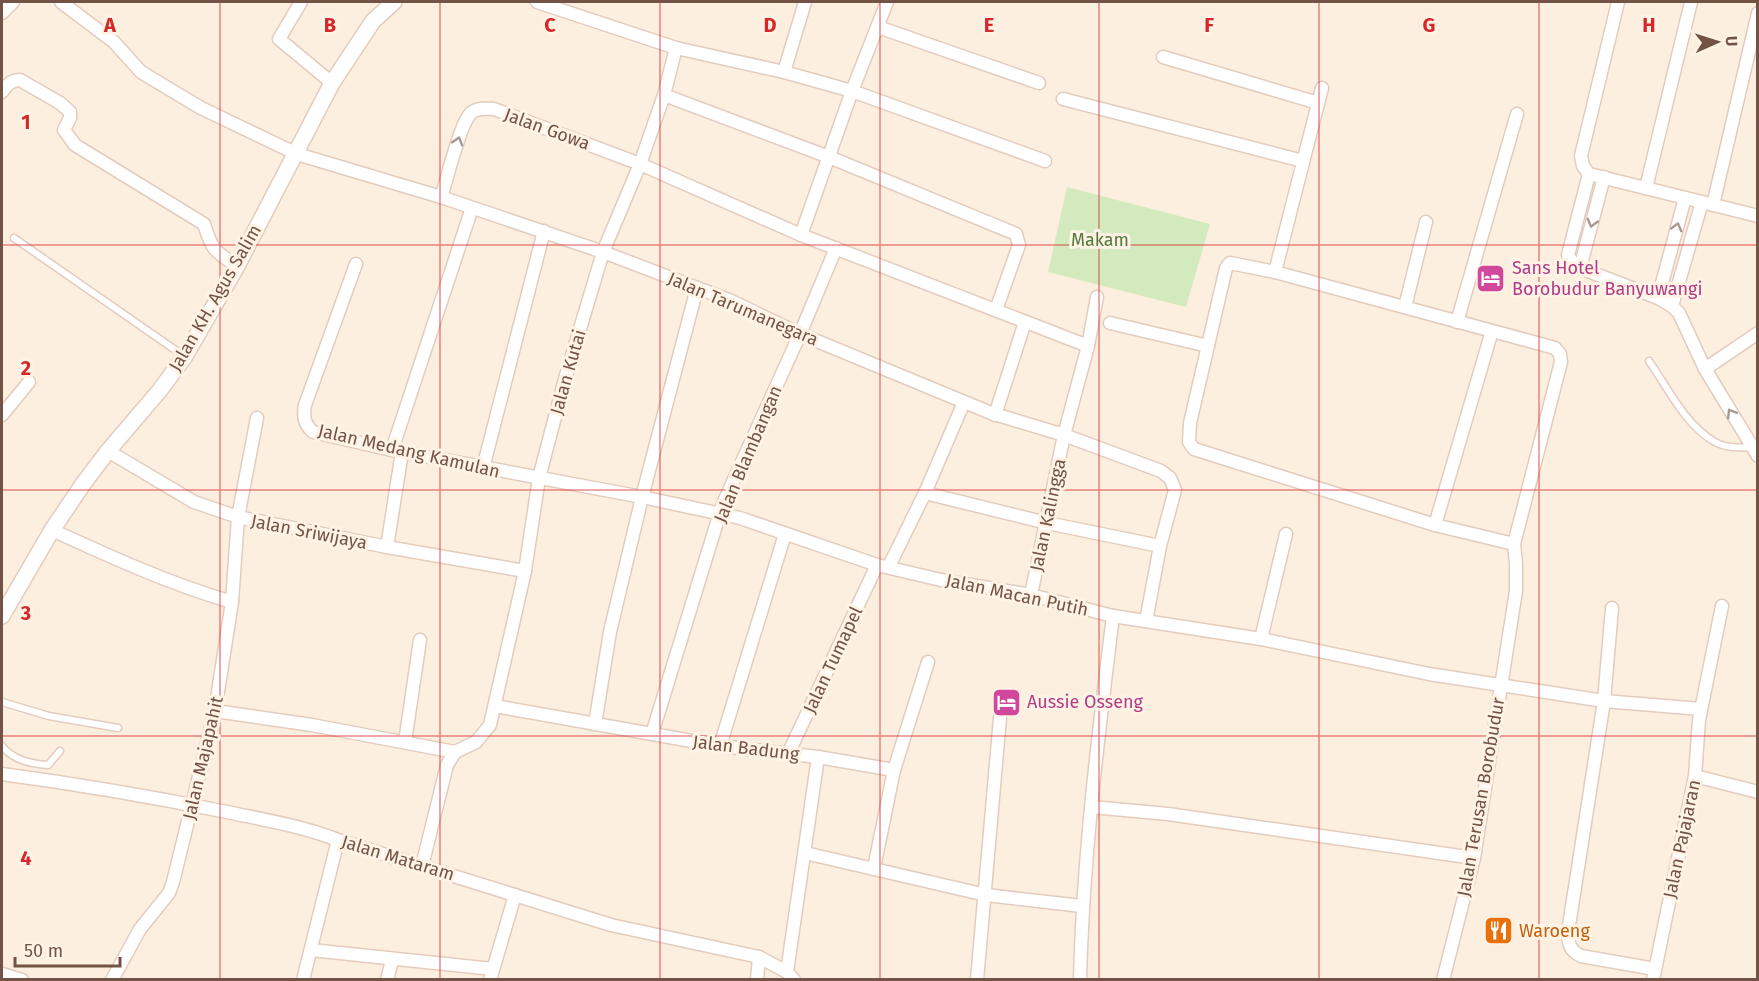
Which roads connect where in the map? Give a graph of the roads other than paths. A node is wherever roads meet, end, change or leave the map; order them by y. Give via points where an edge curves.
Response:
1 (13, 2) edge
2 (62, 2) edge
3 (301, 2) edge
4 (394, 2) edge
5 (537, 2) edge
6 (805, 2) edge
7 (887, 2) edge
8 (1618, 2) edge
9 (1690, 2) edge
10 (2, 13) edge
11 (1758, 13) edge
12 (878, 27) junction
13 (676, 48) junction
14 (1163, 57) dead end
15 (784, 72) junction
16 (1039, 82) dead end
17 (332, 83) junction
18 (1322, 88) dead end
19 (852, 91) junction
20 (2, 92) edge
21 (664, 95) junction
22 (1063, 99) dead end
23 (1318, 103) junction
24 (1517, 114) dead end
25 (297, 154) junction
26 (829, 157) junction
27 (1045, 161) dead end
28 (1303, 161) junction
29 (640, 164) junction
30 (1589, 174) junction
31 (1605, 177) junction
32 (1646, 188) junction
33 (441, 197) junction
34 (1685, 198) junction
35 (1707, 203) junction
36 (472, 208) junction
37 (1758, 216) edge
38 (1426, 222) dead end
39 (544, 231) junction
40 (801, 235) junction
41 (14, 238) dead end
42 (836, 248) junction
43 (603, 252) junction
44 (356, 264) dead end
45 (237, 266) junction
46 (1580, 268) junction
47 (1275, 272) junction
48 (697, 288) junction
49 (1097, 297) dead end
50 (1658, 298) junction
51 (1672, 306) junction
52 (1404, 307) junction
53 (996, 310) junction
54 (1025, 322) junction
55 (1457, 322) junction
56 (1110, 323) dead end
57 (1492, 331) junction
58 (1758, 333) edge
59 (800, 334) junction
60 (1088, 346) junction
61 (1208, 346) junction
62 (185, 356) junction
63 (1650, 361) dead end
64 (1705, 369) junction
65 (28, 382) dead end
66 (964, 402) junction
67 (2, 415) edge
68 (995, 415) junction
69 (256, 418) dead end
70 (1064, 435) junction
71 (108, 451) junction
72 (397, 451) junction
73 (1755, 451) edge
74 (483, 468) junction
75 (539, 478) junction
76 (925, 493) junction
77 (642, 496) junction
78 (721, 514) junction
79 (238, 517) junction
80 (1047, 523) junction
81 (1435, 525) junction
82 (52, 530) junction
83 (785, 534) junction
84 (1286, 534) dead end
85 (1514, 544) junction
86 (1160, 546) junction
87 (387, 548) junction
88 (883, 566) junction
89 (525, 571) junction
90 (1031, 595) junction
91 (232, 602) junction
92 (1722, 606) dead end
93 (1612, 608) dead end
94 (2, 616) edge
95 (1113, 616) junction
96 (1146, 621) junction
97 (1261, 639) junction
98 (420, 640) dead end
99 (928, 662) dead end
100 (1501, 685) junction
101 (1604, 700) junction
102 (2, 702) edge
103 (1702, 703) junction
104 (495, 706) junction
105 (215, 711) junction
106 (1000, 718) dead end
107 (595, 724) junction
108 (118, 728) dead end
109 (652, 734) junction
110 (405, 742) junction
111 (2, 746) edge
112 (720, 746) junction
113 (60, 751) dead end
114 (455, 752) junction
115 (788, 754) junction
116 (818, 757) junction
117 (894, 770) junction
118 (2, 774) edge
119 (1695, 776) junction
120 (1758, 792) edge
121 (192, 805) junction
122 (1092, 807) junction
123 (338, 840) junction
124 (805, 853) junction
125 (1474, 858) junction
126 (422, 866) junction
127 (874, 868) junction
128 (515, 895) junction
129 (986, 895) junction
130 (1082, 906) junction
131 (311, 950) junction
132 (759, 957) junction
133 (392, 960) junction
134 (2, 974) edge
135 (491, 974) edge
136 (1654, 974) edge
137 (790, 976) edge
138 (22, 980) edge
139 (112, 980) edge
140 (303, 980) edge
141 (387, 980) edge
142 (758, 980) edge
143 (977, 980) edge
144 (1080, 980) edge
145 (1443, 980) edge

1 - 10 street
2 - 25 street, Jalan Tarumanegara via 114,42 151,79
3 - 17 street via 279,39
4 - 17 street, Jalan KH. Agus Salim via 373,21
5 - 13 street
6 - 15 street
7 - 12 street
8 - 30 street via 1581,156
9 - 32 street
11 - 35 street
12 - 16 street
12 - 19 street
13 - 15 street
13 - 21 street, Jalan Kutai
14 - 23 street
15 - 19 street
17 - 25 street, Jalan KH. Agus Salim
18 - 23 street
19 - 26 street
19 - 27 street
20 - 45 street via 16,80 60,102 70,112 64,130 75,145 204,224 214,250
21 - 26 street
21 - 29 street, Jalan Kutai
22 - 28 street
23 - 28 street
24 - 55 street
25 - 33 street, Jalan Tarumanegara
25 - 45 street, Jalan KH. Agus Salim
26 - 40 street
26 - 53 street via 1016,234 1019,245
28 - 47 street
33 -> 29 street, Jalan Gowa via 462,131 470,114 477,110 494,110
29 - 40 street
29 - 43 street, Jalan Kutai
30 - 31 street
30 - 46 street via 1568,255
31 - 32 street
31 -> 46 street
32 - 34 street
33 - 36 street, Jalan Tarumanegara
34 - 35 street
50 -> 34 street
35 - 37 street
35 - 51 street
36 - 39 street, Jalan Tarumanegara
36 - 72 street
38 - 52 street
39 - 43 street, Jalan Tarumanegara
39 - 74 street
40 - 42 street
41 - 62 lane
42 - 53 street
42 - 59 street, Jalan Blambangan
43 - 48 street, Jalan Tarumanegara
43 - 75 street, Jalan Kutai
44 - 72 street, Jalan Medang Kamulan via 304,415 313,432
45 - 62 street, Jalan KH. Agus Salim
46 - 50 street
47 - 52 street
47 - 61 street via 1230,263
48 - 59 street, Jalan Tarumanegara
48 - 77 street
49 - 60 street, Jalan Kalingga
50 - 51 street
51 - 64 street
52 - 55 street
53 - 54 street
54 - 60 street
54 - 68 street
55 - 57 street
56 - 61 street
57 - 81 street
57 - 85 street, Jalan Terusan Borobudur via 1555,348 1561,362
58 - 64 street
59 - 66 street, Jalan Tarumanegara
59 - 78 street, Jalan Blambangan
60 - 70 street, Jalan Kalingga
61 - 81 street via 1188,435 1194,450
62 - 71 street, Jalan KH. Agus Salim
63 - 73 lane via 1695,427 1716,443
73 -> 64 street
65 - 67 street
66 - 68 street, Jalan Tarumanegara
66 - 76 street, Jalan Tumapel
68 - 70 street, Jalan Tarumanegara
69 - 79 street, Jalan Majapahit
70 - 80 street, Jalan Kalingga
70 - 86 street, Jalan Tarumanegara via 1161,471 1170,478 1175,490
71 - 79 street, Jalan Sriwijaya via 194,502
71 - 82 street, Jalan KH. Agus Salim
72 - 74 street, Jalan Medang Kamulan
72 - 87 street
74 - 75 street, Jalan Medang Kamulan
75 - 77 street, Jalan Macan Putih
75 - 89 street, Jalan Kutai
76 - 80 street
76 - 88 street, Jalan Tumapel
77 - 78 street, Jalan Macan Putih
77 - 107 street via 610,632
78 - 83 street, Jalan Macan Putih
78 - 109 street, Jalan Blambangan
79 - 87 street, Jalan Sriwijaya
79 - 91 street, Jalan Majapahit
80 - 86 street
80 - 90 street, Jalan Kalingga
81 - 85 street
82 - 91 street via 166,580
82 - 94 street, Jalan KH. Agus Salim
83 - 88 street, Jalan Macan Putih
83 - 112 street
84 - 97 street
85 - 100 street, Jalan Terusan Borobudur via 1516,591
86 - 96 street
87 - 89 street, Jalan Sriwijaya
88 - 90 street, Jalan Macan Putih
88 - 115 street, Jalan Tumapel
89 - 104 street, Jalan Kutai
90 - 95 street, Jalan Macan Putih
91 - 105 street, Jalan Majapahit
92 - 103 street, Jalan Pajajaran
93 - 101 street
95 - 96 street, Jalan Macan Putih
95 - 122 street
96 - 97 street, Jalan Macan Putih
97 - 100 street, Jalan Macan Putih
98 - 110 street
99 - 117 street
100 - 101 street, Jalan Macan Putih
100 - 125 street, Jalan Terusan Borobudur
101 - 103 street, Jalan Macan Putih
101 - 136 street via 1568,943 1581,956
102 - 108 lane via 49,716
103 - 119 street, Jalan Pajajaran
104 - 107 street, Jalan Badung
104 - 114 street, Jalan Kutai via 488,730 476,742
105 - 110 street
105 - 121 street, Jalan Majapahit
106 - 129 street
107 - 109 street, Jalan Badung
109 - 112 street, Jalan Badung
110 - 114 street
111 - 113 lane via 16,759 48,765
112 - 115 street, Jalan Badung
114 - 126 street via 447,765
115 - 116 street, Jalan Badung
116 - 117 street
116 - 124 street, Jalan Badung
117 - 127 street
118 - 121 street, Jalan Mataram
119 - 120 street
119 - 136 street, Jalan Pajajaran
121 - 123 street, Jalan Mataram via 311,829
121 - 139 street, Jalan Majapahit via 169,893 140,929
122 - 125 street via 1168,814
122 - 130 street
123 - 126 street, Jalan Mataram
123 - 131 street
124 - 127 street
124 - 137 street, Jalan Badung
125 - 145 street, Jalan Terusan Borobudur
126 - 128 street, Jalan Mataram
127 - 129 street
128 - 132 street, Jalan Mataram via 611,925
128 - 135 street
129 - 130 street
129 - 143 street
130 - 144 street
131 - 133 street
131 - 140 street
132 - 137 street, Jalan Mataram
132 - 142 street
133 - 135 street
133 - 141 street
134 - 138 street

